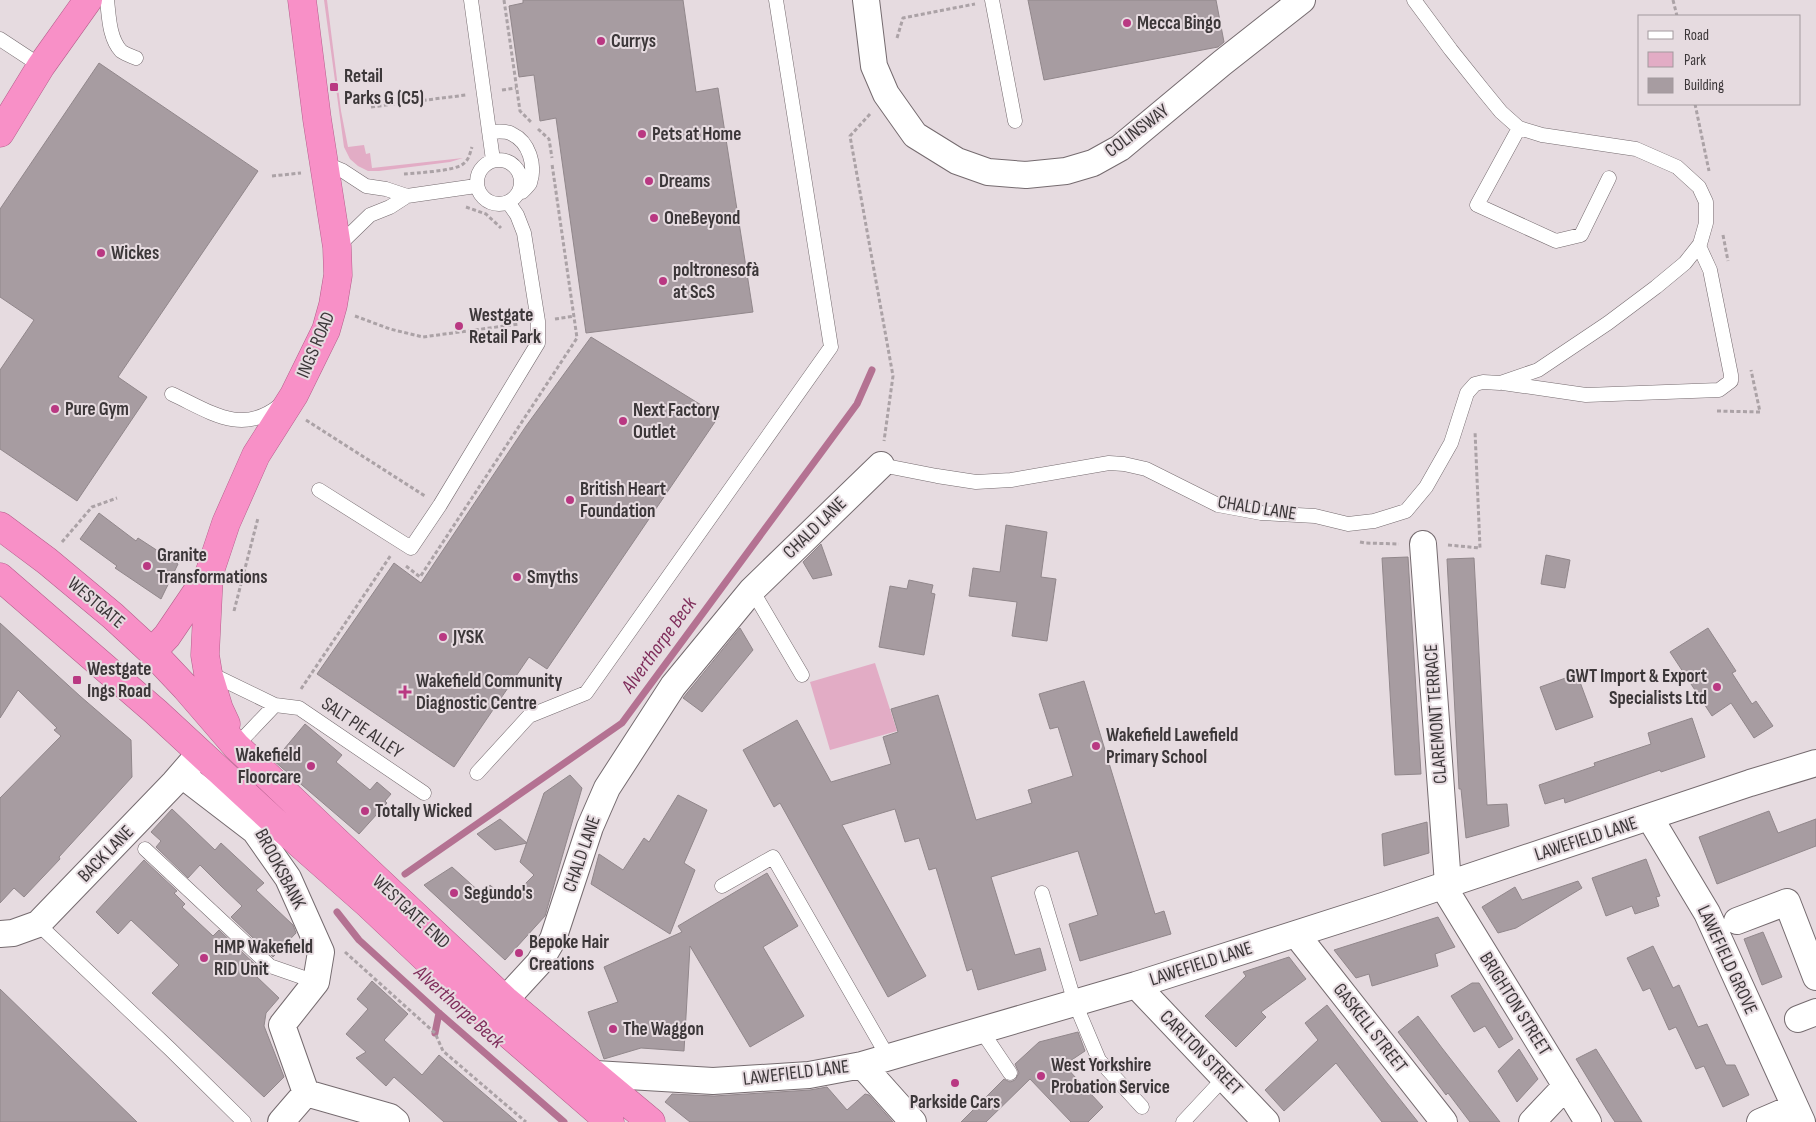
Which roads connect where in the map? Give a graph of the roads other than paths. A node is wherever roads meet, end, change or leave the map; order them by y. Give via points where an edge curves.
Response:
1 (88, 0) edge
2 (107, 0) edge
3 (302, 0) edge
4 (471, 0) edge
5 (776, 0) edge
6 (866, 0) edge
7 (992, 0) edge
8 (1302, 0) edge
9 (1414, 0) edge
10 (0, 39) edge
11 (136, 58) dead end
12 (41, 66) junction
13 (1015, 121) dead end
14 (1519, 128) junction
15 (489, 132) junction
16 (0, 133) edge
17 (493, 160) junction
18 (324, 163) junction
19 (1608, 178) dead end
20 (476, 186) junction
21 (407, 196) junction
22 (512, 200) junction
23 (1699, 246) junction
24 (336, 247) junction
25 (1500, 383) junction
26 (172, 394) dead end
27 (290, 401) junction
28 (881, 465) joint
29 (318, 490) dead end
30 (0, 526) edge
31 (1423, 544) dead end
32 (209, 574) junction
33 (0, 577) edge
34 (752, 590) junction
35 (88, 651) junction
36 (152, 652) junction
37 (802, 675) dead end
38 (197, 680) junction
39 (275, 705) junction
40 (236, 746) junction
41 (200, 753) junction
42 (1816, 763) edge
43 (477, 773) dead end
44 (182, 775) junction
45 (424, 793) dead end
46 (256, 818) junction
47 (1650, 818) junction
48 (146, 849) dead end
49 (1445, 885) junction
50 (722, 886) dead end
51 (1042, 892) dead end
52 (1737, 921) dead end
53 (38, 924) junction
54 (0, 934) edge
55 (1296, 934) junction
56 (1816, 977) edge
57 (316, 982) junction
58 (1136, 985) junction
59 (505, 1000) junction
60 (1075, 1003) junction
61 (981, 1030) junction
62 (888, 1057) junction
63 (862, 1064) junction
64 (1010, 1073) dead end
65 (1224, 1078) junction
66 (587, 1084) junction
67 (1566, 1086) junction
68 (306, 1093) junction
69 (1142, 1107) dead end
70 (1798, 1115) edge
71 (391, 1120) edge
72 (244, 1122) edge
73 (281, 1122) edge
74 (610, 1122) edge
75 (651, 1122) edge
76 (913, 1122) edge
77 (1183, 1122) edge
78 (1266, 1122) edge
79 (1444, 1122) edge
80 (1532, 1122) edge
81 (1588, 1122) edge
82 (1760, 1122) edge

1 - 12 highway
2 - 11 lane via 114,40 122,51
3 - 18 highway, INGS ROAD
4 - 15 lane
5 - 43 lane via 831,347 586,693 529,716
6 - 8 street, COLINSWAY via 874,66 886,94 915,135 957,161 988,172 1026,175 1066,171 1093,164 1120,148
7 - 13 lane
9 - 14 lane via 1501,112
10 - 12 lane
12 - 16 highway
14 - 19 lane via 1477,205 1556,241 1581,235
14 - 23 lane via 1542,135 1636,149 1677,167 1699,187 1706,202 1706,223
15 - 17 lane
15 - 22 lane via 514,135 527,147 530,183
17 - 20 lane via 482,168
17 - 22 lane via 508,161 518,170 521,187
18 - 21 lane via 366,186
18 - 24 highway, INGS ROAD
20 - 21 lane
20 - 22 lane via 492,203
21 - 24 lane via 370,215
22 - 29 lane via 524,234 538,321 538,343 440,505 411,548
23 - 25 lane via 1662,283 1608,323 1538,370
23 - 25 lane via 1710,270 1731,375 1726,386 1719,390 1586,395
24 - 27 highway, INGS ROAD via 336,288 326,330
25 - 28 lane, CHALD LANE via 1475,384 1467,393 1451,443 1426,487 1406,511 1374,522 1348,524 1315,516 1261,513 1218,505 1146,469 1124,464 1109,463 1011,480 976,482
26 - 27 lane via 227,419 246,421 268,415
27 - 32 highway, INGS ROAD via 256,455 226,524
28 - 34 street, CHALD LANE
30 - 36 highway, WESTGATE via 47,561
31 - 49 street, CLAREMONT TERRACE
32 - 36 highway, INGS ROAD via 167,636
32 - 38 highway via 206,655
33 - 35 highway
34 - 37 lane
34 - 59 street, CHALD LANE via 672,686 607,788 590,827 553,939 538,963
35 - 36 highway via 112,658
35 - 41 highway, WESTGATE END
36 - 38 highway, WESTGATE
38 - 39 lane, SALT PIE ALLEY
38 - 40 highway via 218,709
39 - 40 lane
39 - 45 lane, SALT PIE ALLEY via 299,708
40 - 59 highway, WESTGATE END
41 - 44 street, BACK LANE
41 - 46 highway, WESTGATE END
42 - 47 street, LAWEFIELD LANE
44 - 46 street, WESTGATE END
44 - 53 street, BACK LANE
46 - 57 street, BROOKSBANK via 288,878 321,952
46 - 66 highway, WESTGATE END via 369,905 474,1004
47 - 49 street, LAWEFIELD LANE
47 - 70 street, LAWEFIELD GROVE via 1707,913
48 - 57 lane via 270,966
49 - 55 street, LAWEFIELD LANE
49 - 67 street, BRIGHTON STREET
50 - 62 lane via 773,857
51 - 60 lane
52 - 56 street via 1787,902
53 - 54 street, BACK LANE
53 - 72 lane
55 - 58 street, LAWEFIELD LANE
55 - 79 street, GASKELL STREET
57 - 68 street via 282,1025
58 - 60 street, LAWEFIELD LANE
58 - 65 street, CARLTON STREET
59 - 66 highway, WESTGATE END
60 - 61 street, LAWEFIELD LANE
60 - 69 lane via 1099,1060
61 - 62 street, LAWEFIELD LANE
61 - 64 lane
62 - 63 street, LAWEFIELD LANE
63 - 66 street, LAWEFIELD LANE via 809,1075
63 - 76 street
65 - 77 lane
65 - 78 street, CARLTON STREET
66 - 74 highway, WESTGATE END
66 - 75 highway, WESTGATE END
67 - 80 street
67 - 81 street, BRIGHTON STREET
68 - 71 street
68 - 73 street
70 - 82 street, LAWEFIELD GROVE

